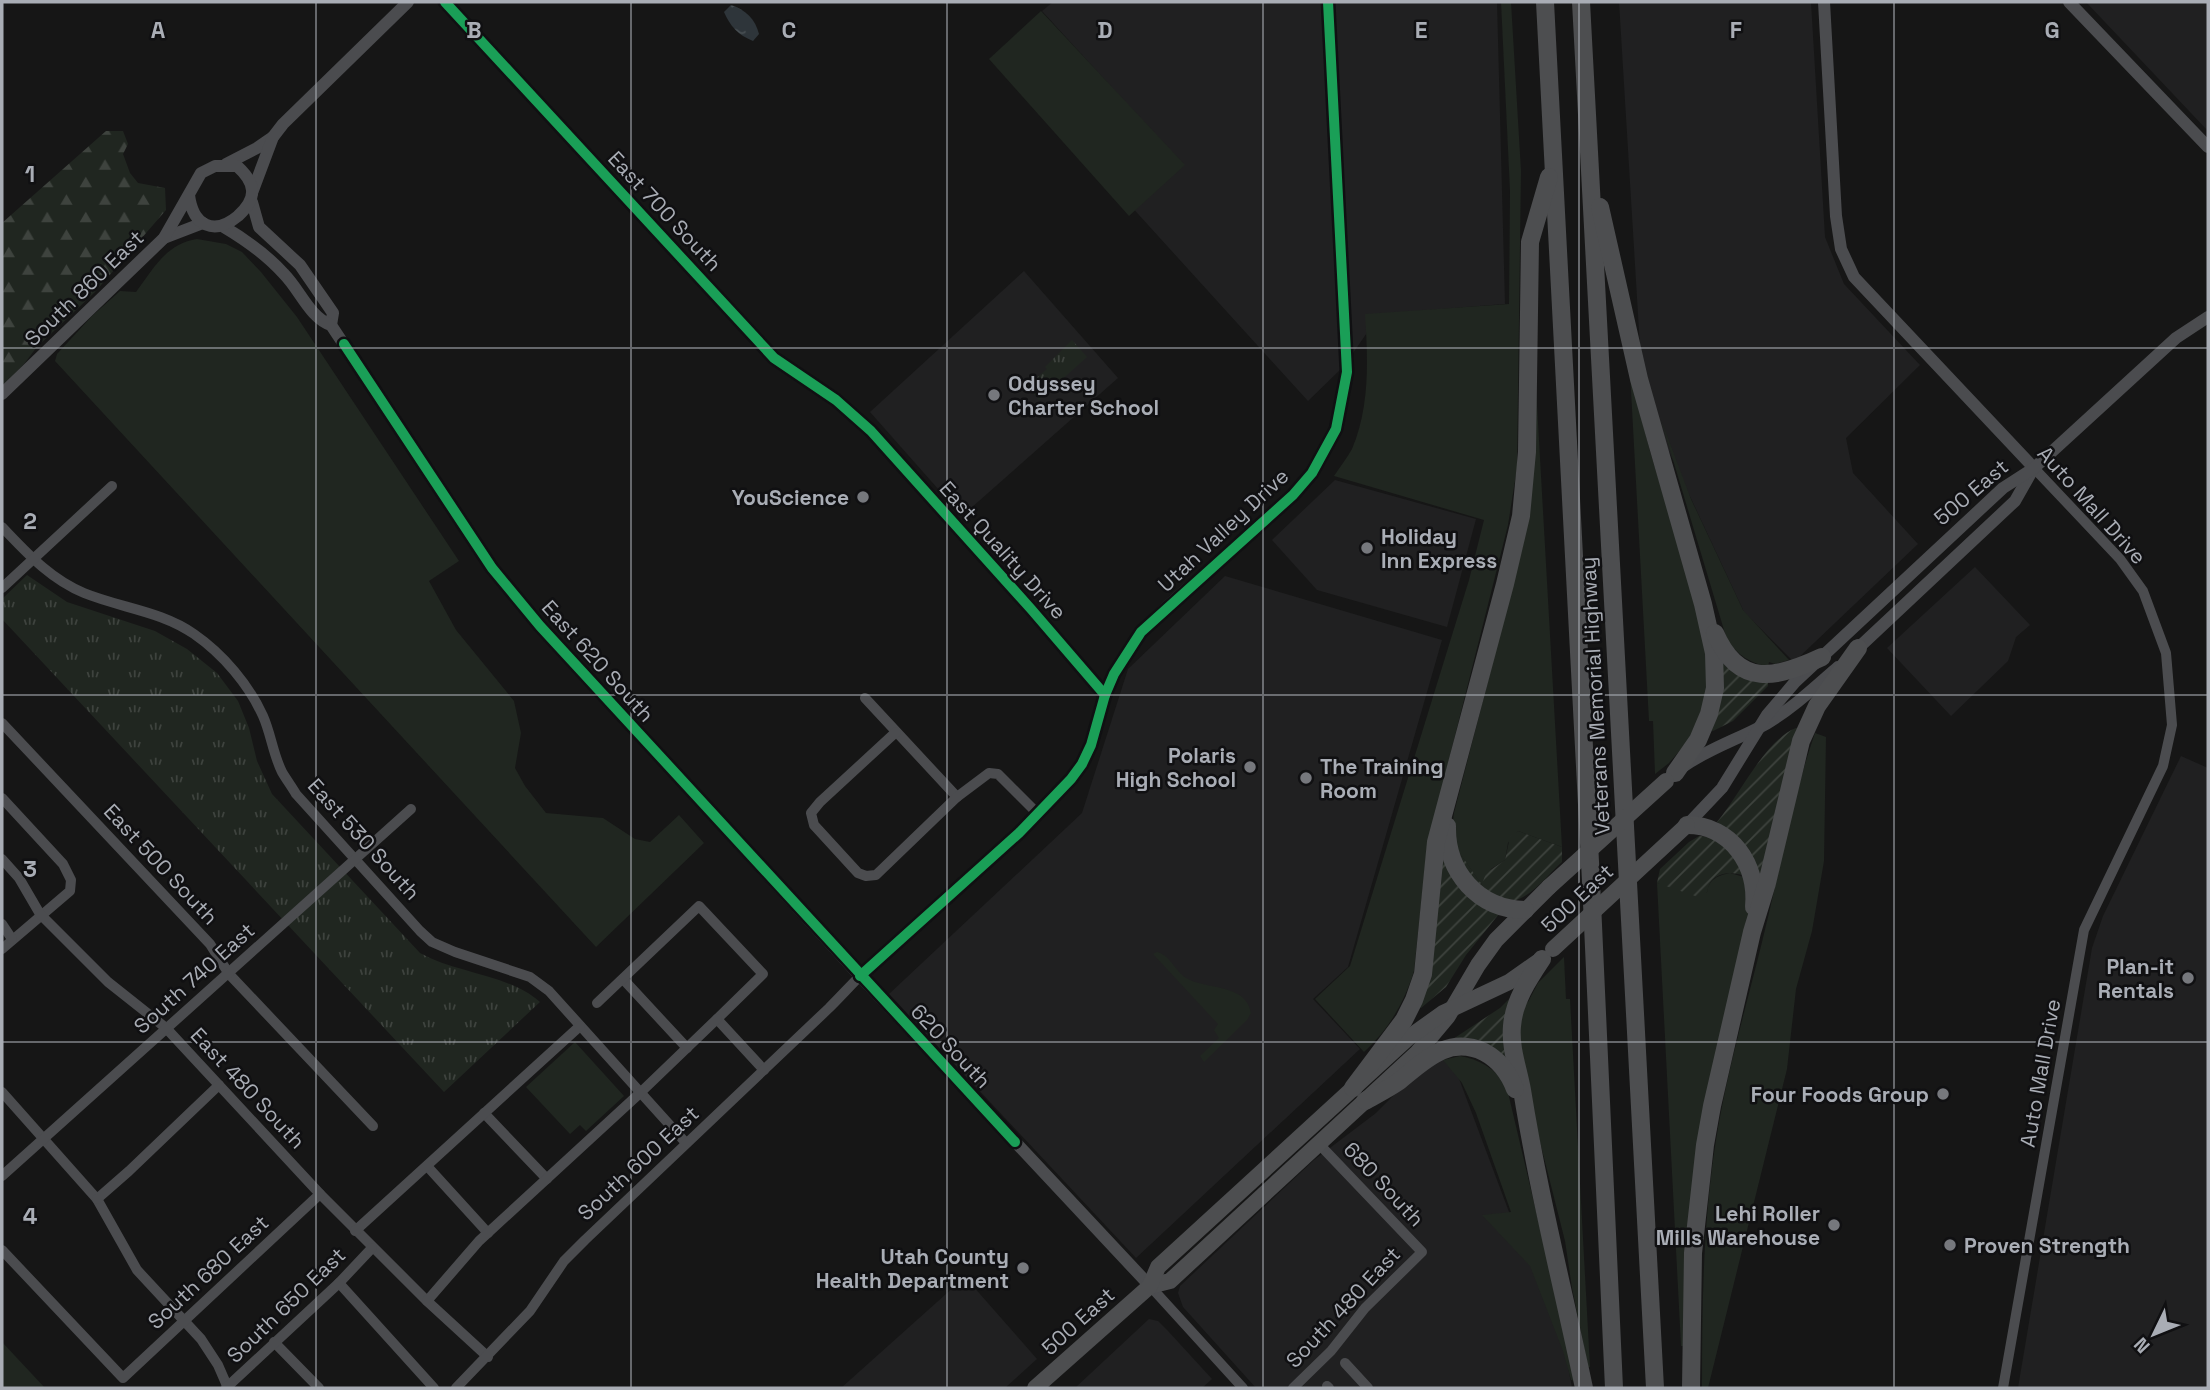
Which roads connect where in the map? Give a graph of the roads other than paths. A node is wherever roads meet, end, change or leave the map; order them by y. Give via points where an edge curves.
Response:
1 (408, 2) edge
2 (444, 2) edge
3 (1328, 2) edge
4 (1545, 2) edge
5 (1581, 2) edge
6 (1824, 2) edge
7 (2069, 2) edge
8 (273, 136) junction
9 (2208, 147) edge
10 (1589, 160) junction
11 (226, 164) junction
12 (1553, 164) junction
13 (189, 195) junction
14 (252, 198) junction
15 (203, 223) junction
16 (224, 226) junction
17 (164, 238) junction
18 (2208, 317) edge
19 (331, 325) junction
20 (2, 394) edge
21 (871, 431) joint
22 (2034, 468) junction
23 (112, 486) dead end
24 (2, 527) edge
25 (33, 559) junction
26 (2, 588) edge
27 (1703, 604) junction
28 (1858, 648) junction
29 (1822, 657) junction
30 (1105, 695) junction
31 (865, 698) dead end
32 (2, 723) edge
33 (1758, 728) junction
34 (896, 732) junction
35 (1670, 777) junction
36 (957, 797) junction
37 (2, 798) edge
38 (1449, 802) junction
39 (411, 809) dead end
40 (1038, 814) junction
41 (1687, 825) junction
42 (2, 859) edge
43 (355, 859) junction
44 (1525, 910) junction
45 (40, 914) junction
46 (2, 924) edge
47 (1752, 932) junction
48 (12, 939) junction
49 (2, 949) edge
50 (1547, 954) junction
51 (229, 974) junction
52 (860, 976) junction
53 (623, 979) junction
54 (597, 1003) dead end
55 (1454, 1007) junction
56 (717, 1019) junction
57 (580, 1026) junction
58 (166, 1028) junction
59 (687, 1048) junction
60 (764, 1070) junction
61 (219, 1085) junction
62 (2, 1092) edge
63 (640, 1093) junction
64 (1359, 1095) junction
65 (484, 1113) junction
66 (1526, 1121) junction
67 (373, 1126) dead end
68 (43, 1139) junction
69 (686, 1143) junction
70 (1318, 1143) junction
71 (427, 1166) junction
72 (2, 1176) edge
73 (547, 1179) junction
74 (320, 1194) junction
75 (97, 1199) junction
76 (355, 1231) junction
77 (488, 1233) junction
78 (372, 1248) junction
79 (2, 1250) edge
80 (1422, 1252) joint
81 (339, 1283) junction
82 (1150, 1286) junction
83 (427, 1301) junction
84 (183, 1321) junction
85 (274, 1342) junction
86 (488, 1357) junction
87 (1345, 1363) dead end
88 (227, 1388) edge
89 (319, 1388) edge
90 (434, 1388) edge
91 (456, 1388) edge
92 (1035, 1388) edge
93 (1243, 1388) edge
94 (1293, 1388) edge
95 (1368, 1388) edge
96 (1584, 1388) edge
97 (1614, 1388) edge
98 (1655, 1388) edge
99 (1691, 1388) edge
100 (2003, 1388) edge

1 - 8 street
2 - 21 street, East 700 South via 774,358 836,400
3 - 30 street, Utah Valley Drive via 1346,359 1346,384 1336,429 1322,458 1293,495 1141,632
4 - 12 highway, Veterans Memorial Highway
5 - 10 highway, Veterans Memorial Highway
6 - 22 street, Auto Mall Drive via 1841,249 1854,277
7 - 9 street
8 - 11 street
8 - 14 street
10 - 27 highway via 1646,405
10 - 98 highway, Veterans Memorial Highway
11 - 13 street via 201,173
11 - 14 street via 245,174
12 - 38 highway via 1530,242 1528,452 1521,516
12 - 97 highway, Veterans Memorial Highway
13 - 15 street via 190,206
13 - 17 street, South 860 East
14 - 16 street
14 - 19 street, East 620 South via 260,228 300,265 334,313
15 - 16 street
15 - 17 street, South 860 East
16 - 19 street, East 620 South via 264,254 321,321
17 - 20 street, South 860 East
18 - 22 street, 500 East via 2176,338
19 - 52 street, East 620 South via 511,592
21 - 30 street, East Quality Drive
22 - 28 street, 500 East via 2015,501
22 - 29 street, 500 East via 2003,488
22 - 100 street, Auto Mall Drive via 2120,559 2143,592 2166,653 2172,725 2163,766 2084,930
23 - 25 street
24 - 25 street, East 530 South
25 - 26 street
25 - 43 street, East 530 South via 54,578 85,593 160,616 183,628 225,662 247,687 281,770 296,794
27 - 29 highway via 1725,652 1749,670 1778,674
27 - 35 highway via 1716,668 1713,701 1700,735
28 - 33 street, 500 East via 1796,703
28 - 47 highway via 1817,706 1801,741
29 - 33 street, 500 East via 1785,692
30 - 40 street, Utah Valley Drive via 1082,764
31 - 34 street
32 - 51 street, East 500 South via 210,944
33 - 35 street, 500 East via 1712,749
33 - 41 street, 500 East via 1728,780
34 - 36 street
34 - 36 street via 811,813 814,825 858,873 872,877
35 - 44 main road, 500 East, bridge
36 - 40 street via 982,776 993,773
37 - 45 street via 71,880 70,891
38 - 44 highway via 1448,848 1460,876 1490,902
38 - 64 highway via 1436,842 1427,951 1419,988
39 - 43 street, South 740 East
40 - 52 street, Utah Valley Drive
41 - 47 highway via 1717,831 1744,859 1754,889
41 - 50 main road, 500 East, bridge
42 - 45 street, East 480 South
43 - 51 street, South 740 East
43 - 57 street, East 530 South via 432,942 530,978 549,991
44 - 55 main road, 500 East via 1490,947
45 - 48 street
45 - 58 street, East 480 South via 108,982
46 - 48 street
47 - 99 highway via 1703,1157 1693,1261
48 - 49 street
50 - 55 main road, 500 East via 1509,982
50 - 66 highway via 1520,996 1512,1027
51 - 58 street, South 740 East
51 - 67 street, East 500 South
52 - 60 street, South 600 East
52 - 82 street, 620 South
53 - 54 street
53 - 56 street via 699,906 763,974
53 - 59 street
55 - 64 main road, 500 East via 1417,1052
56 - 59 street
56 - 60 street
57 - 63 street, East 530 South
57 - 65 street
58 - 61 street, East 480 South
58 - 68 street, South 740 East
59 - 63 street
60 - 69 street, South 600 East
61 - 74 street, East 480 South
61 - 75 street
62 - 68 street
63 - 69 street, East 530 South
63 - 73 street
64 - 66 highway via 1396,1083 1429,1056 1466,1047 1485,1053 1504,1069
64 - 70 main road, 500 East
64 - 82 main road, 500 East via 1158,1267
65 - 71 street
65 - 73 street
66 - 96 highway
68 - 72 street, South 740 East
68 - 75 street
69 - 86 street, South 600 East via 564,1261 530,1311
70 - 80 street, 680 South
70 - 82 main road, 500 East via 1170,1281
71 - 76 street
71 - 77 street
73 - 77 street
74 - 76 street, East 480 South
74 - 84 street, South 680 East
75 - 84 street via 137,1270
76 - 78 street, East 480 South
77 - 83 street
78 - 81 street, South 650 East
78 - 83 street, East 480 South
79 - 84 street, South 680 East via 123,1378
80 - 94 street, South 480 East
81 - 85 street, South 650 East
81 - 90 street
82 - 92 main road, 500 East
82 - 93 street, 620 South
83 - 86 street, East 480 South
84 - 88 street via 201,1339
85 - 88 street, South 650 East
85 - 89 street
86 - 91 street, South 600 East
87 - 95 street

